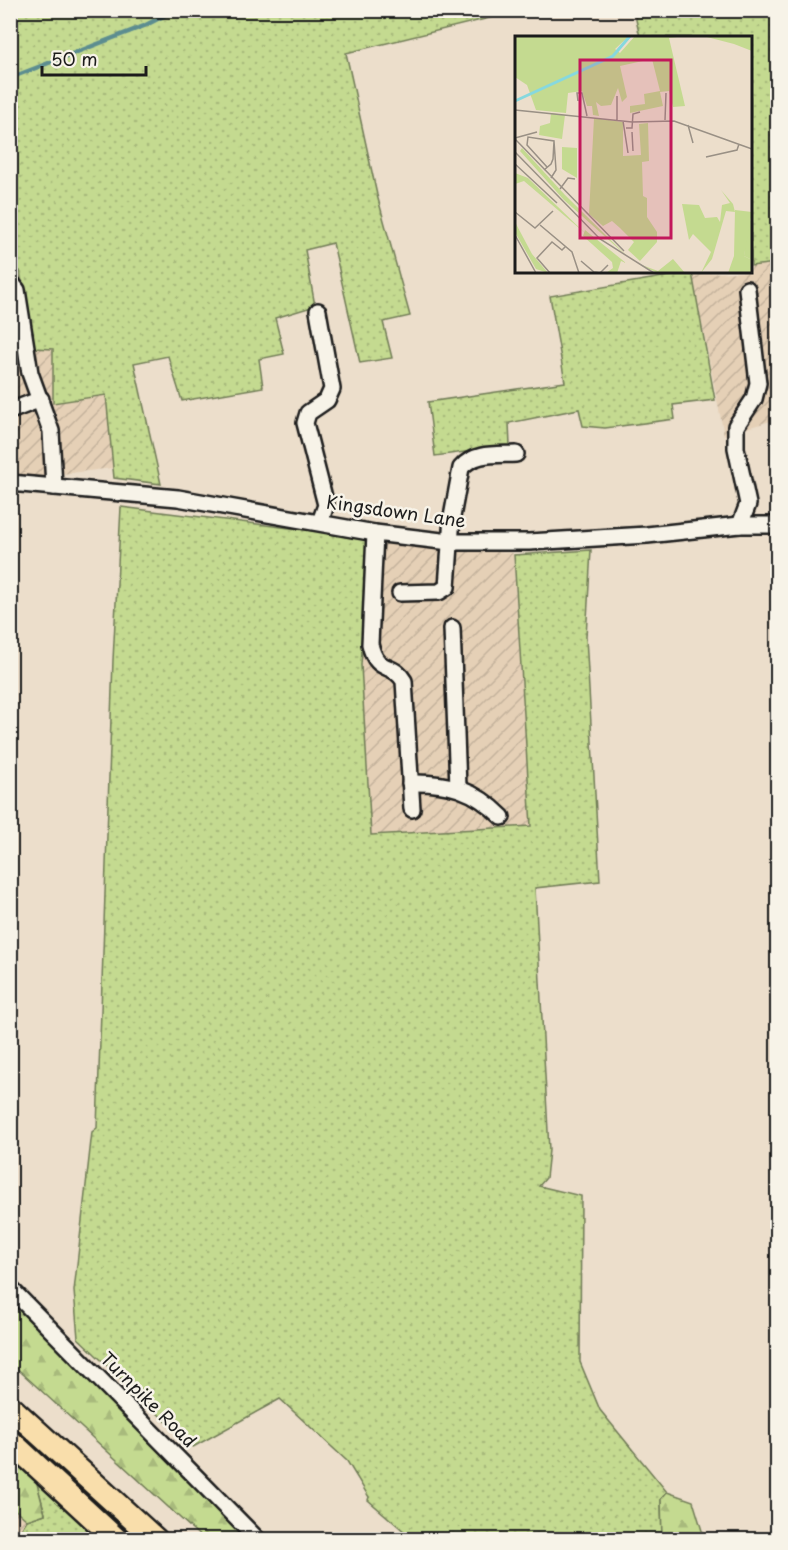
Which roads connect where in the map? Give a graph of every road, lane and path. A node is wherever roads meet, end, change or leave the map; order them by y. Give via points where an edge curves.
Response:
1 (10, 281) edge
2 (747, 289) dead end
3 (318, 311) dead end
4 (41, 399) junction
5 (10, 411) edge
6 (516, 454) dead end
7 (10, 483) edge
8 (54, 487) junction
9 (320, 522) junction
10 (740, 525) junction
11 (777, 525) edge
12 (375, 533) junction
13 (450, 542) junction
14 (400, 593) dead end
15 (452, 628) dead end
16 (410, 783) junction
17 (458, 787) junction
18 (412, 809) dead end
19 (502, 817) dead end
20 (10, 1288) edge
21 (10, 1407) edge
22 (10, 1441) edge
23 (117, 1539) edge
24 (156, 1539) edge
25 (258, 1539) edge

1 - 4 street via 17,290 23,374
2 - 10 street via 758,383 754,399 736,426 736,448 748,504
3 - 9 street via 332,389 327,400 308,413 305,423 326,505
4 - 5 street
4 - 8 street via 53,443
6 - 13 street via 478,457 461,468
7 - 8 street, Kingsdown Lane
8 - 9 street, Kingsdown Lane via 178,498
9 - 12 street, Kingsdown Lane
10 - 11 street, Kingsdown Lane
10 - 13 street, Kingsdown Lane via 647,536
12 - 13 street, Kingsdown Lane
12 - 16 street via 370,644 379,665 396,672 404,681
13 - 14 street via 447,587 439,592
15 - 17 street
16 - 17 street
16 - 18 street
17 - 19 street
20 - 25 street, Turnpike Road
21 - 24 highway
22 - 23 highway

